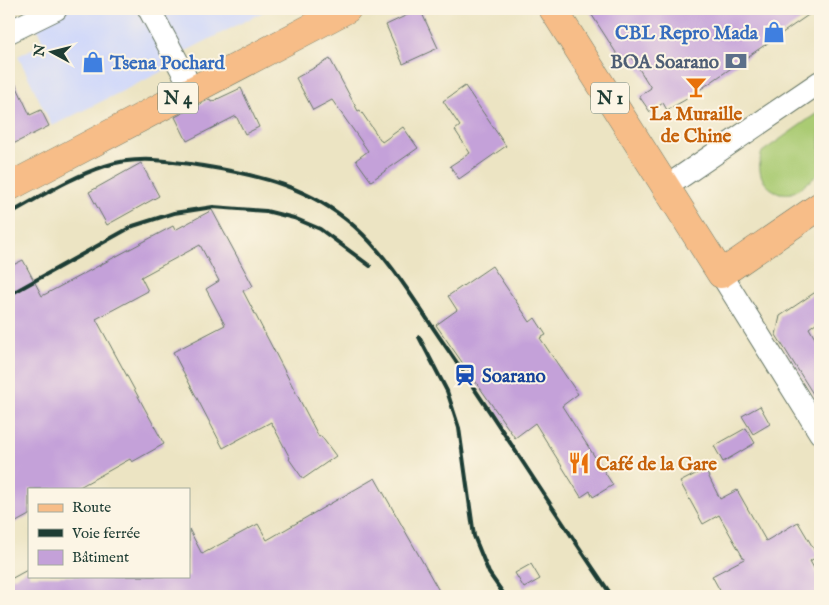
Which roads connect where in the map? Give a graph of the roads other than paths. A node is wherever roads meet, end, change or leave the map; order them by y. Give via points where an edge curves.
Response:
1 (56, 9) edge
2 (149, 9) edge
3 (310, 9) edge
4 (347, 9) edge
5 (553, 9) edge
6 (9, 32) edge
7 (185, 76) junction
8 (820, 82) edge
9 (9, 169) edge
10 (9, 187) edge
11 (666, 187) junction
12 (820, 206) edge
13 (721, 274) junction
14 (820, 433) edge

1 - 6 street
2 - 7 street
3 - 7 main road, N 4
4 - 10 main road, N 4
5 - 11 main road, N 1
7 - 9 main road, N 4
8 - 11 street
11 - 13 main road, N 1
12 - 13 main road
13 - 14 street

